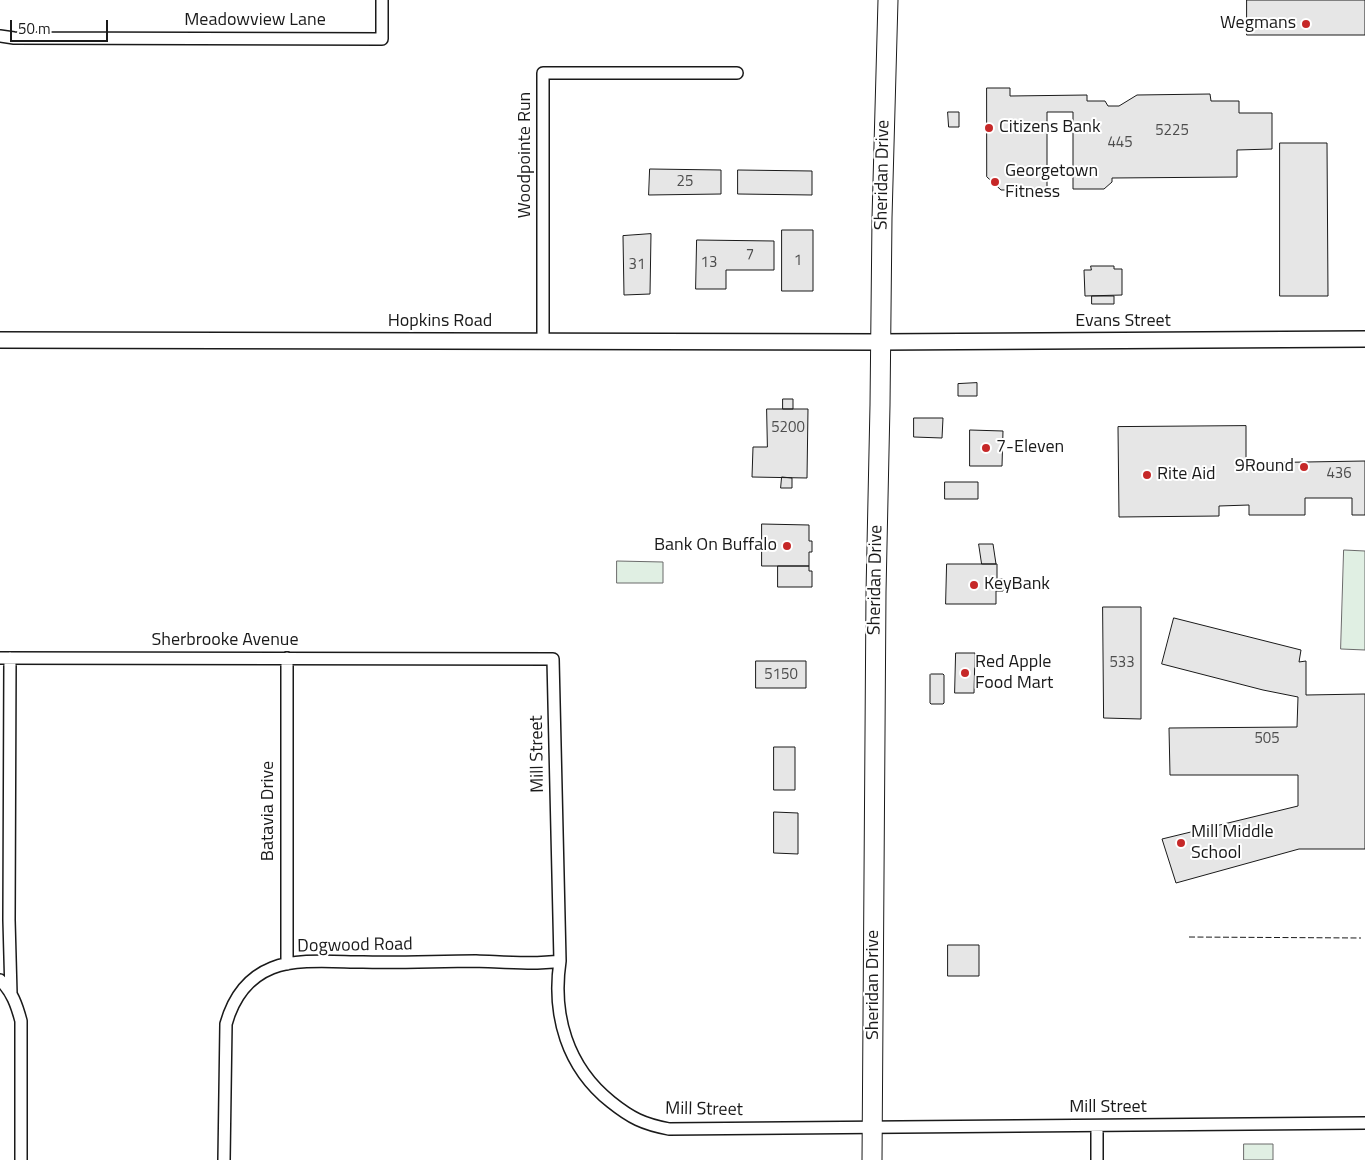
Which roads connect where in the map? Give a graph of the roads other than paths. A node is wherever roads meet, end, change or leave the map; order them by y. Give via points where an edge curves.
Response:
1 (382, 0) edge
2 (888, 0) edge
3 (0, 36) edge
4 (737, 73) dead end
5 (1365, 339) edge
6 (0, 340) edge
7 (543, 341) junction
8 (880, 342) junction
9 (5, 658) edge
10 (287, 658) junction
11 (451, 660) joint
12 (560, 961) junction
13 (287, 964) junction
14 (0, 980) edge
15 (11, 994) junction
16 (1365, 1123) edge
17 (1097, 1126) junction
18 (873, 1128) junction
19 (21, 1160) edge
20 (224, 1160) edge
21 (872, 1160) edge
22 (1097, 1160) edge

1 - 3 street, Meadowview Lane via 382,39
2 - 8 main road, Sheridan Drive
4 - 7 street, Woodpointe Run via 543,73
5 - 8 street, Evans Street
6 - 7 street, Hopkins Road
7 - 8 street, Hopkins Road
8 - 18 main road, Sheridan Drive
9 - 10 street, Sherbrooke Avenue
9 - 15 street
10 - 11 street, Sherbrooke Avenue
10 - 13 street, Batavia Drive
11 - 12 street, Mill Street via 553,660
12 - 13 street, Dogwood Road
12 - 18 street, Mill Street via 558,991 561,1020 574,1058 600,1093 634,1118 651,1126 669,1129
13 - 20 street, Dogwood Road via 272,968 245,986 230,1011 226,1024
14 - 15 street
15 - 19 street via 21,1021
16 - 17 street, Mill Street
17 - 18 street, Mill Street
17 - 22 street
18 - 21 main road, Sheridan Drive

